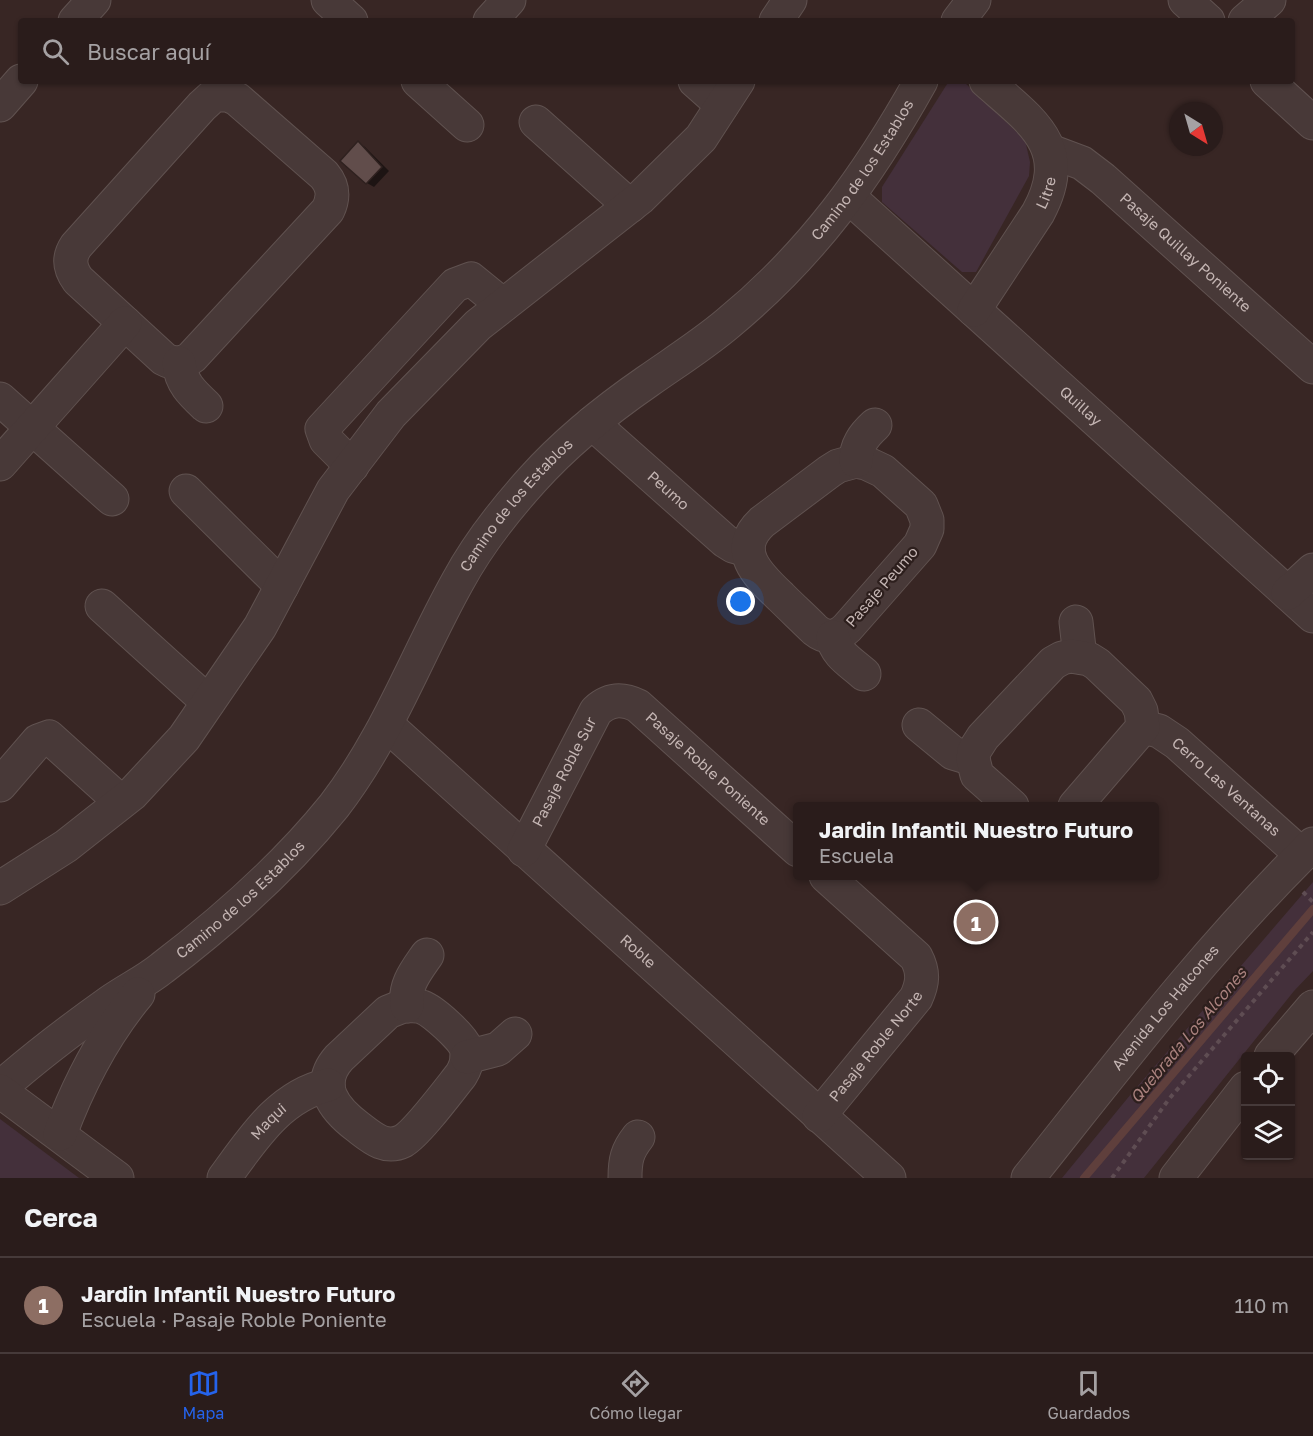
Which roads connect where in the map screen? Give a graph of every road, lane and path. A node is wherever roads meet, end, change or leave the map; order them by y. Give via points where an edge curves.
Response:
1 (94, 0) edge
2 (328, 0) edge
3 (509, 0) edge
4 (790, 0) edge
5 (974, 0) edge
6 (1185, 0) edge
7 (1269, 0) edge
8 (78, 18) edge
9 (348, 18) edge
10 (493, 18) edge
11 (778, 18) edge
12 (960, 18) edge
13 (1205, 18) edge
14 (1248, 18) edge
15 (18, 84) edge
16 (427, 84) edge
17 (704, 84) edge
18 (919, 84) edge
19 (989, 84) edge
20 (1270, 84) edge
21 (218, 88) edge
22 (730, 93) edge
23 (0, 105) edge
24 (536, 122) dead end
25 (1313, 123) edge
26 (467, 125) dead end
27 (1050, 151) junction
28 (849, 197) junction
29 (630, 206) junction
30 (503, 305) junction
31 (974, 309) junction
32 (125, 323) junction
33 (179, 363) junction
34 (1313, 367) edge
35 (0, 399) edge
36 (206, 406) dead end
37 (592, 423) junction
38 (874, 425) dead end
39 (32, 428) junction
40 (856, 461) junction
41 (0, 465) edge
42 (352, 466) junction
43 (186, 491) dead end
44 (112, 499) dead end
45 (748, 550) junction
46 (1313, 570) edge
47 (282, 586) junction
48 (1288, 593) junction
49 (102, 606) dead end
50 (1313, 616) edge
51 (1076, 622) dead end
52 (833, 637) junction
53 (1080, 657) junction
54 (864, 674) dead end
55 (612, 701) joint
56 (208, 702) junction
57 (387, 725) junction
58 (920, 725) dead end
59 (1143, 727) junction
60 (973, 759) junction
61 (0, 785) edge
62 (121, 802) junction
63 (1007, 802) edge
64 (1079, 802) edge
65 (793, 846) edge
66 (524, 850) junction
67 (1307, 850) edge
68 (830, 880) edge
69 (0, 888) edge
70 (1313, 932) edge
71 (427, 955) dead end
72 (159, 970) junction
73 (407, 1006) junction
74 (1313, 1007) edge
75 (515, 1034) dead end
76 (1274, 1052) edge
77 (467, 1056) junction
78 (328, 1085) junction
79 (0, 1089) edge
80 (1241, 1093) edge
81 (819, 1116) junction
82 (60, 1134) junction
83 (638, 1137) dead end
84 (117, 1178) edge
85 (224, 1178) edge
86 (625, 1178) edge
87 (889, 1178) edge
88 (1028, 1178) edge
89 (1112, 1178) edge
90 (1176, 1178) edge

1 - 8 street
2 - 9 street
3 - 10 street
4 - 11 street
5 - 12 street
6 - 13 street
7 - 14 street
15 - 23 street
16 - 26 street
17 - 22 street
18 - 28 street, Camino de los Establos
19 - 27 street via 1030,121
20 - 25 street
21 - 32 street via 73,252 73,273
21 - 33 street via 237,99 324,175 330,182 332,201 328,210 192,357
22 - 29 street via 701,138
24 - 29 street
27 - 31 street, Litre via 1051,177 1044,202
27 - 34 street, Pasaje Quillay Poniente via 1093,170
28 - 31 street, Quillay
28 - 37 street, Camino de los Establos via 808,248 757,299
29 - 30 street
30 - 42 street via 478,325 391,414
30 - 42 street via 471,279 455,285 321,429 326,440
31 - 48 street, Quillay
32 - 33 street via 164,359
32 - 39 street
33 - 36 street via 182,380
35 - 39 street
37 - 45 street, Peumo via 717,535
37 - 57 street, Camino de los Establos via 533,479 481,543 454,588
38 - 40 street via 860,442
39 - 41 street
39 - 44 street
40 - 45 street via 830,471 762,522 751,536
40 - 52 street, Pasaje Peumo via 875,466 915,499 925,512 927,529 920,545 847,628
42 - 47 street via 333,490
43 - 47 street
45 - 52 street, Pasaje Peumo via 753,568 765,582 815,630
46 - 48 street
47 - 56 street via 260,627
48 - 50 street, Quillay
49 - 56 street
51 - 53 street
52 - 54 street, Pasaje Peumo via 840,653
53 - 59 street via 1097,664 1136,701
53 - 60 street via 1053,663 977,743
55 - 65 street, Pasaje Roble Poniente via 638,706
55 - 66 street, Pasaje Roble Sur via 596,711
56 - 62 street via 184,738
57 - 66 street, Roble
57 - 72 street, Camino de los Establos via 346,789 289,857 240,906
58 - 60 street via 953,753
59 - 64 street
59 - 67 street, Cerro Las Ventanas via 1177,742
60 - 63 street via 977,775
61 - 62 street via 38,741 49,737
62 - 69 street via 66,846
66 - 81 street, Roble
67 - 88 street, Avenida Los Halcones via 1170,1000
68 - 81 street, Pasaje Roble Norte via 910,951 920,964 922,981 916,998
70 - 89 path via 1169,1099
71 - 73 street via 410,982
72 - 79 street, Camino de los Establos via 71,1030
72 - 82 street, Camino de los Establos via 96,1054
73 - 77 street via 428,1010 458,1035
73 - 78 street via 388,1012 339,1058 330,1072
74 - 76 street
75 - 77 street via 498,1049
77 - 78 street via 461,1076 408,1138 396,1144 376,1141 344,1117 332,1101
78 - 85 street, Maqui via 304,1092 279,1110
79 - 82 street
80 - 90 street
81 - 87 street, Roble
82 - 84 street
83 - 86 street via 625,1158

